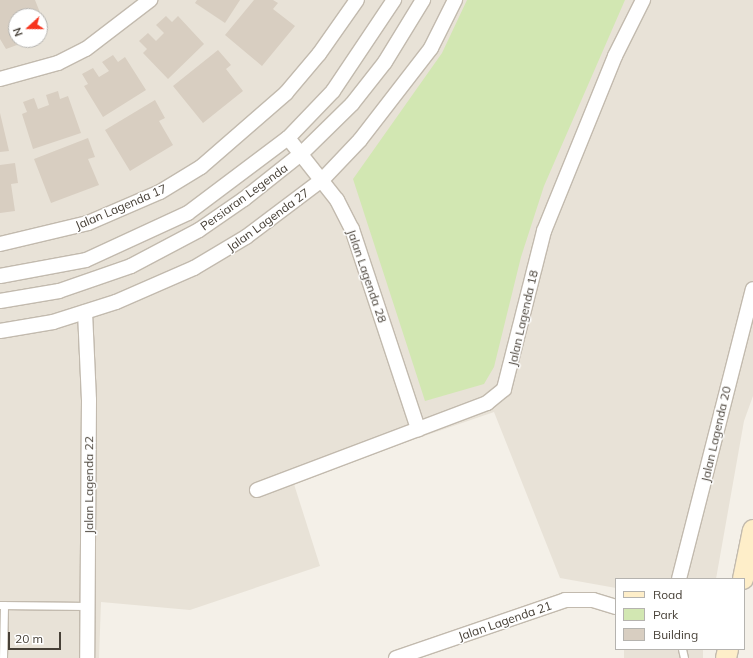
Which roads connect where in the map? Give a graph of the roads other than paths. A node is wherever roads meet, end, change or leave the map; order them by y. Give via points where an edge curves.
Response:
1 (150, 0) edge
2 (357, 0) edge
3 (394, 0) edge
4 (422, 0) edge
5 (455, 0) edge
6 (643, 0) edge
7 (0, 79) edge
8 (288, 138) junction
9 (302, 153) junction
10 (323, 179) junction
11 (0, 244) edge
12 (0, 276) edge
13 (753, 289) edge
14 (0, 301) edge
15 (85, 312) junction
16 (0, 331) edge
17 (418, 429) junction
18 (257, 490) dead end
19 (753, 530) edge
20 (679, 578) edge
21 (742, 578) edge
22 (2, 605) edge
23 (88, 606) junction
24 (615, 607) edge
25 (3, 658) edge
26 (87, 658) edge
27 (396, 658) edge

1 - 7 street via 86,49 58,63
2 - 11 street, Jalan Lagenda 17 via 320,54 290,88 266,113 201,166 154,195 88,223
3 - 8 street, Persiaran Legenda via 333,91
4 - 9 street, Persiaran Legenda via 385,62 352,104
5 - 10 street, Jalan Lagenda 27 via 431,48 407,82
6 - 17 street, Jalan Lagenda 18 via 615,56 544,231 504,389 488,403
8 - 9 street, Jalan Lagenda 28
8 - 12 street, Persiaran Legenda via 188,213 153,232 86,260
9 - 10 street, Jalan Lagenda 28
9 - 14 street, Persiaran Legenda via 244,198 163,250 95,280
10 - 15 street, Jalan Lagenda 27 via 218,256
10 - 17 street, Jalan Lagenda 28 via 352,229
13 - 20 street, Jalan Lagenda 20
15 - 16 street, Jalan Lagenda 27
15 - 23 street, Jalan Lagenda 22 via 89,400
17 - 18 street, Jalan Lagenda 18
19 - 21 street
22 - 23 lane
22 - 25 lane
23 - 26 street, Jalan Lagenda 22
24 - 27 street, Jalan Lagenda 21 via 593,600 565,600

